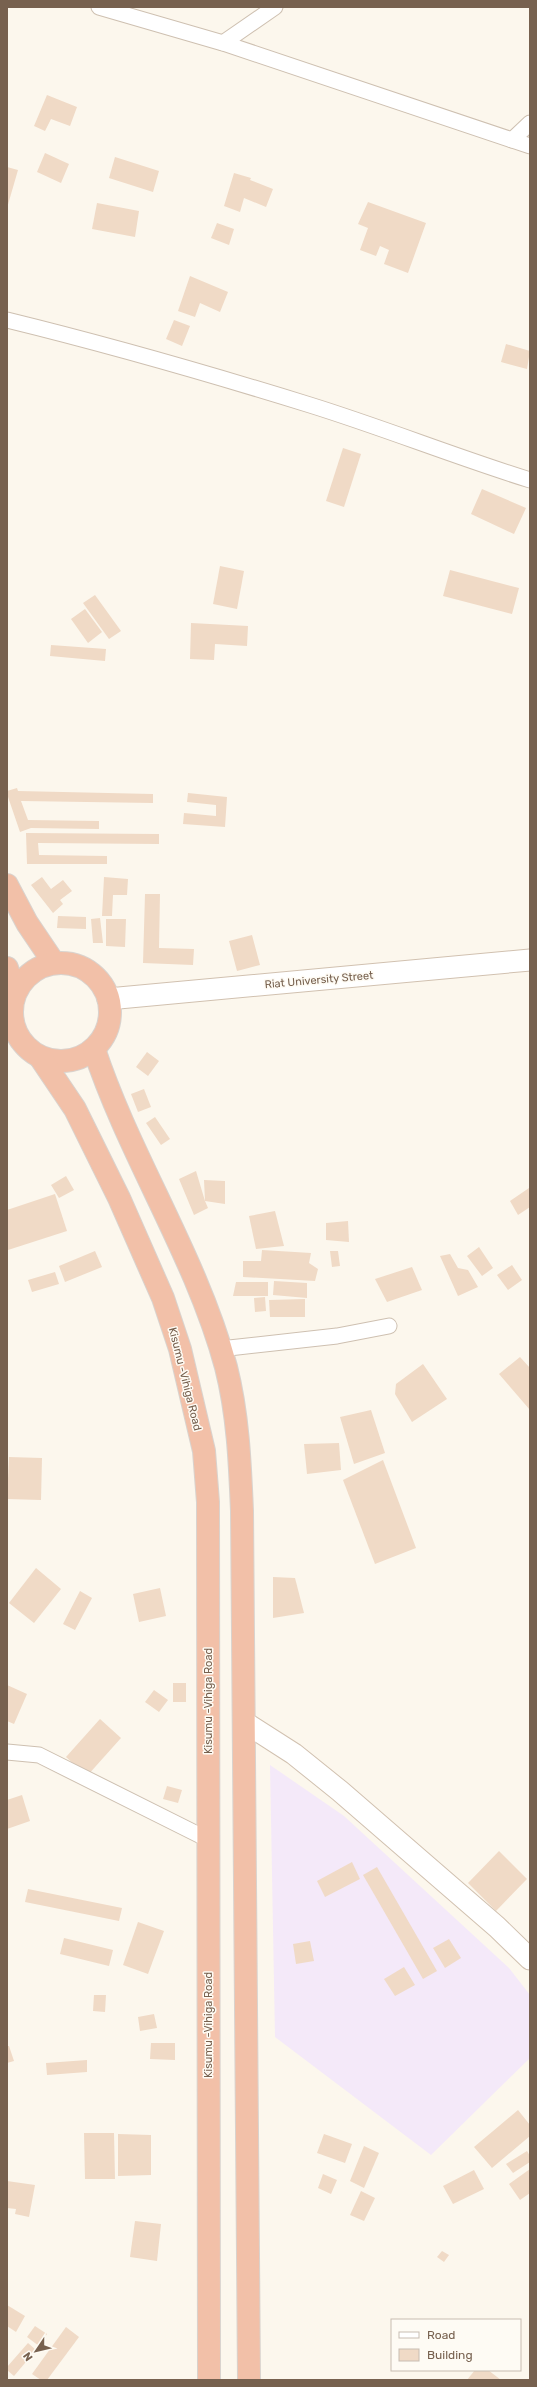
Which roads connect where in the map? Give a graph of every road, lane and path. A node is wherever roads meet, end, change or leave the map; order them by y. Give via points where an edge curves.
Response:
1 (99, 7) edge
2 (275, 7) edge
3 (223, 44) junction
4 (530, 123) edge
5 (512, 140) junction
6 (530, 146) edge
7 (7, 320) edge
8 (530, 480) edge
9 (7, 885) edge
10 (530, 960) edge
11 (54, 963) junction
12 (7, 968) edge
13 (15, 993) junction
14 (108, 999) junction
15 (94, 1049) junction
16 (40, 1057) junction
17 (389, 1326) dead end
18 (220, 1349) junction
19 (244, 1722) junction
20 (7, 1752) edge
21 (207, 1839) junction
22 (530, 1959) edge
23 (209, 2380) edge
24 (249, 2380) edge

1 - 3 street
2 - 3 street
3 - 5 street
4 - 5 street
5 - 6 street
7 - 8 street via 89,340 311,405 465,460
9 - 11 highway via 27,923
10 - 14 street, Riat University Street
11 - 13 highway via 38,968 24,978
11 - 14 highway via 71,964 86,969 98,979
12 - 13 highway
13 - 16 highway via 11,1010 13,1027 21,1042
14 - 15 highway via 109,1023 104,1037
15 - 16 highway via 82,1058 67,1062 50,1061
15 - 18 highway via 110,1095 185,1256
16 - 21 highway, Kisumu -Vihiga Road via 75,1109 119,1198 163,1298 180,1349 204,1451 208,1502
17 - 18 street via 337,1336
18 - 19 highway via 226,1368 238,1438 242,1511
19 - 22 street via 294,1754 340,1791 497,1927
19 - 24 highway
20 - 21 street via 39,1755
21 - 23 highway, Kisumu -Vihiga Road

